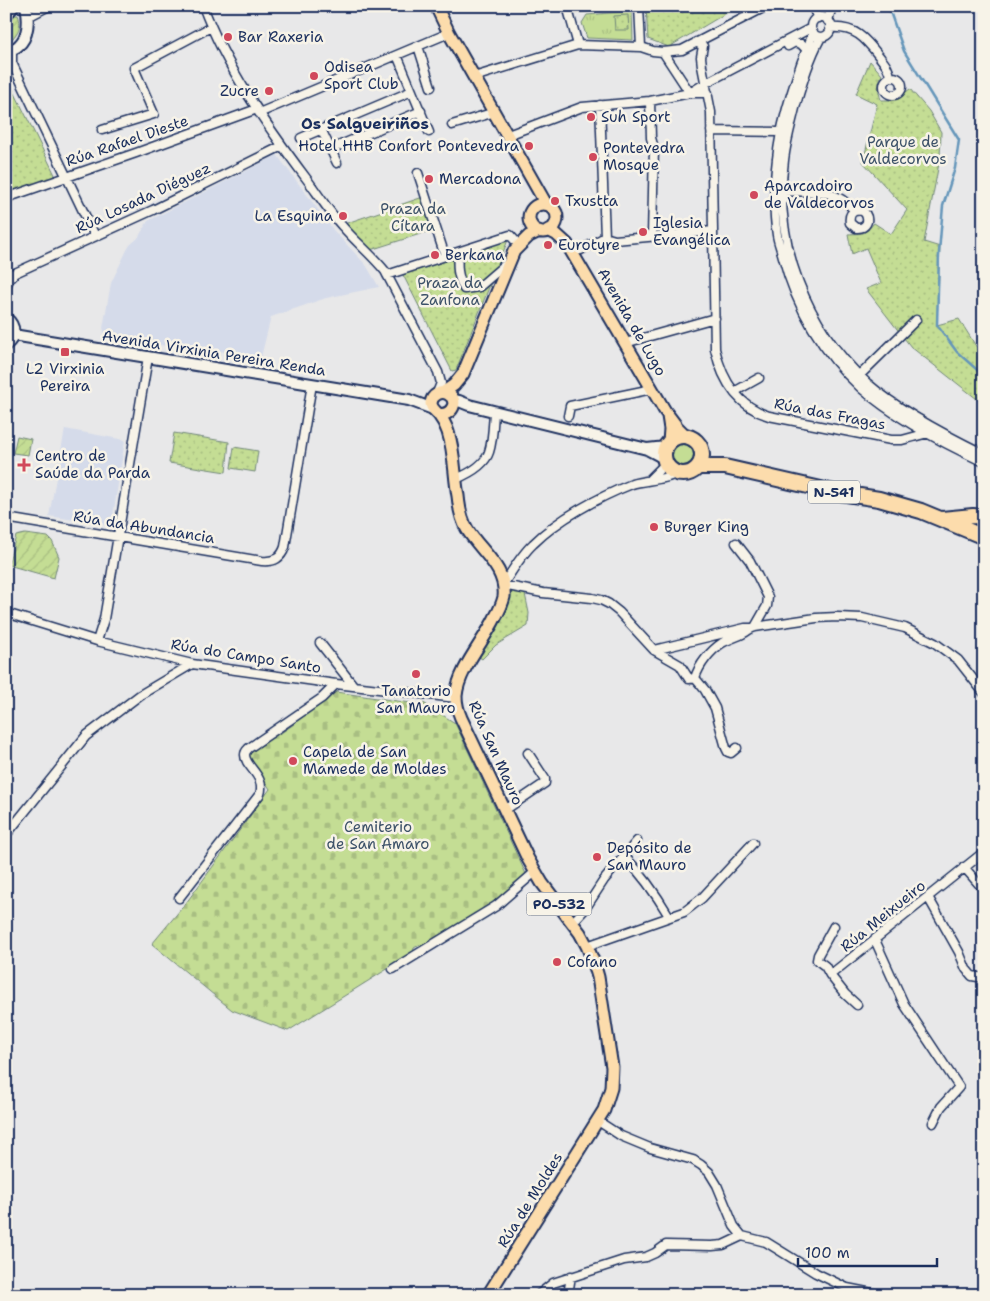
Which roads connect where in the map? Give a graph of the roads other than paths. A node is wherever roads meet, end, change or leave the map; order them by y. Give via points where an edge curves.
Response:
1 (14, 6) edge
2 (26, 6) edge
3 (49, 6) edge
4 (203, 6) edge
5 (436, 6) edge
6 (594, 6) edge
7 (639, 6) edge
8 (767, 6) edge
9 (812, 6) edge
10 (832, 6) edge
11 (568, 7) edge
12 (6, 14) edge
13 (28, 17) junction
14 (818, 18) junction
15 (829, 24) junction
16 (211, 27) junction
17 (812, 30) junction
18 (450, 33) junction
19 (821, 37) junction
20 (696, 42) junction
21 (578, 45) junction
22 (418, 46) junction
23 (641, 47) junction
24 (775, 48) junction
25 (9, 50) edge
26 (806, 50) junction
27 (662, 52) junction
28 (397, 55) junction
29 (474, 77) junction
30 (890, 77) dead end
31 (706, 83) junction
32 (431, 87) dead end
33 (412, 91) junction
34 (690, 93) junction
35 (708, 93) junction
36 (650, 101) junction
37 (600, 105) junction
38 (258, 111) junction
39 (421, 111) junction
40 (495, 112) junction
41 (452, 125) dead end
42 (321, 129) junction
43 (102, 130) dead end
44 (711, 131) junction
45 (429, 132) dead end
46 (781, 132) junction
47 (508, 135) junction
48 (301, 138) dead end
49 (282, 146) junction
50 (330, 149) junction
51 (337, 163) dead end
52 (418, 173) dead end
53 (67, 177) junction
54 (782, 192) junction
55 (6, 198) edge
56 (546, 204) junction
57 (855, 211) dead end
58 (557, 218) junction
59 (530, 221) junction
60 (544, 231) junction
61 (713, 231) junction
62 (95, 236) junction
63 (652, 236) junction
64 (605, 237) junction
65 (519, 245) junction
66 (569, 248) junction
67 (458, 252) junction
68 (445, 256) junction
69 (510, 260) junction
70 (15, 273) junction
71 (6, 275) edge
72 (387, 275) junction
73 (6, 286) edge
74 (6, 317) edge
75 (715, 318) junction
76 (916, 320) dead end
77 (14, 335) junction
78 (625, 342) junction
79 (6, 345) edge
80 (148, 357) junction
81 (860, 375) junction
82 (759, 378) dead end
83 (312, 384) junction
84 (652, 389) junction
85 (734, 392) junction
86 (409, 400) junction
87 (447, 400) junction
88 (435, 412) junction
89 (494, 412) junction
90 (568, 416) dead end
91 (668, 416) junction
92 (928, 433) junction
93 (686, 436) junction
94 (453, 454) junction
95 (702, 454) junction
96 (984, 454) edge
97 (668, 457) junction
98 (984, 462) edge
99 (698, 467) junction
100 (725, 467) junction
101 (456, 479) junction
102 (648, 480) junction
103 (984, 516) edge
104 (6, 518) edge
105 (942, 519) junction
106 (118, 537) junction
107 (984, 537) edge
108 (736, 544) dead end
109 (504, 585) junction
110 (6, 613) edge
111 (752, 627) junction
112 (97, 641) junction
113 (320, 643) dead end
114 (654, 650) junction
115 (192, 664) junction
116 (695, 678) junction
117 (336, 684) junction
118 (353, 686) junction
119 (984, 693) edge
120 (456, 698) junction
121 (737, 748) dead end
122 (528, 753) dead end
123 (505, 810) junction
124 (6, 835) edge
125 (637, 840) dead end
126 (753, 843) dead end
127 (984, 852) edge
128 (624, 856) junction
129 (964, 867) junction
130 (535, 872) junction
131 (984, 890) edge
132 (928, 897) junction
133 (180, 898) dead end
134 (669, 916) junction
135 (573, 922) junction
136 (834, 926) dead end
137 (875, 940) junction
138 (587, 946) junction
139 (393, 969) dead end
140 (830, 975) junction
141 (984, 978) edge
142 (857, 1005) dead end
143 (598, 1121) junction
144 (932, 1123) dead end
145 (742, 1236) junction
146 (572, 1276) junction
147 (488, 1295) edge
148 (538, 1295) edge
149 (568, 1295) edge
150 (882, 1295) edge

1 - 12 main road
2 - 3 street
2 - 13 main road
3 - 13 street
4 - 16 street
5 - 18 main road
6 - 11 street
7 - 23 street
8 - 20 street
9 - 14 street
10 - 15 street
11 - 21 street
13 - 25 main road via 24,39
14 - 15 street via 822,17
14 - 17 street via 813,21
15 - 19 street via 829,32
15 - 30 street via 856,32 864,38 889,70
16 - 38 street
16 - 43 street via 134,68 154,114
17 - 19 street
17 - 24 street
17 - 26 street
18 - 22 street, Rúa Rafael Dieste
18 - 29 main road
19 - 54 street via 788,134
20 - 27 street via 682,50
20 - 31 street, Rúa das Fragas via 703,46 701,57
21 - 23 street
21 - 29 street
22 - 28 street, Rúa Rafael Dieste
22 - 32 street
23 - 27 street
24 - 26 street via 781,50 795,42
24 - 31 street
25 - 53 street via 12,63
26 - 46 street
27 - 34 street
28 - 33 street
28 - 38 street, Rúa Rafael Dieste
29 - 40 main road
31 - 34 street
31 - 35 street, Rúa das Fragas
33 - 39 street
33 - 42 street
34 - 35 street
34 - 36 street
35 - 44 street, Rúa das Fragas
36 - 37 street
36 - 63 street via 650,138 654,148
37 - 47 street via 582,107
37 - 64 street
38 - 49 street
38 - 53 street, Rúa Rafael Dieste
39 - 45 street
39 - 50 street
40 - 41 street
40 - 47 main road
42 - 48 street
42 - 50 street
44 - 46 street
44 - 61 street, Rúa das Fragas
46 - 92 street via 775,191 777,236 800,304 839,366 870,395
47 - 56 main road
49 - 62 street, Rúa Losada Diéguez
49 - 72 street via 342,227 375,258
50 - 51 street
52 - 68 street
53 - 55 street, Rúa Rafael Dieste
53 - 62 street
54 - 57 street via 826,192 842,198
54 - 81 street via 784,232 800,288 819,324
56 - 58 main road via 554,209
56 - 59 main road via 538,204 532,209
58 - 60 main road via 554,225
58 - 66 main road, Avenida de Lugo
59 - 60 main road via 533,227
59 - 65 main road
60 - 65 main road via 529,236
60 - 66 main road, Avenida de Lugo via 556,234
61 - 63 street
61 - 75 street, Rúa das Fragas
62 - 70 street, Rúa Losada Diéguez
63 - 64 street via 615,240
64 - 66 street via 581,250
65 - 67 street via 510,235
65 - 69 main road
66 - 78 main road, Avenida de Lugo
67 - 68 street
67 - 69 street via 459,279 464,289 479,287
68 - 72 street
69 - 87 main road via 461,386
70 - 71 street, Rúa Losada Diéguez
70 - 73 street
72 - 87 street via 438,372
74 - 77 main road via 13,325
75 - 78 street
75 - 85 street, Rúa das Fragas via 715,349 719,366
76 - 81 street
77 - 79 main road
77 - 80 main road, Avenida Virxinia Pereira Renda
78 - 84 main road, Avenida de Lugo
80 - 83 main road, Avenida Virxinia Pereira Renda
80 - 106 street
81 - 96 street via 914,416
82 - 85 street
83 - 86 main road, Avenida Virxinia Pereira Renda
83 - 106 street, Rúa da Abundancia via 285,547 278,559 262,561
84 - 90 street via 570,406
84 - 91 main road, Avenida de Lugo
85 - 92 street, Rúa das Fragas via 746,405 769,416 891,440
86 - 87 main road, Avenida Virxinia Pereira Renda
86 - 88 main road, Avenida Virxinia Pereira Renda
87 - 88 main road via 446,414
87 - 88 main road via 431,402
87 - 89 main road
87 - 94 main road via 453,417
88 - 94 main road via 447,430
89 - 97 main road via 648,449
89 - 101 street via 490,451 485,460
91 - 93 main road, Avenida de Lugo
91 - 97 main road, Avenida de Lugo
92 - 98 street
93 - 95 highway, N-541 via 696,440
93 - 97 highway via 677,436
94 - 101 main road
95 - 99 highway
95 - 100 highway, N-541
97 - 99 highway, N-541 via 688,474
97 - 102 street
97 - 102 street via 673,476
99 - 100 highway, N-541
100 - 105 highway, N-541 via 879,499
101 - 109 main road via 465,526 493,561
102 - 109 street via 594,501 551,528 532,545
103 - 105 highway
104 - 106 street, Rúa da Abundancia
105 - 107 highway, N-541
106 - 112 street via 104,619
108 - 111 street via 750,561 768,597 767,606
109 - 114 street via 601,600 619,612
109 - 120 main road, Rúa San Mauro via 502,604 461,677
110 - 112 street, Rúa do Campo Santo
111 - 114 street
111 - 116 street via 709,654
111 - 119 street via 837,617 862,618 905,628 935,643 958,660
112 - 115 street, Rúa do Campo Santo
113 - 118 street
114 - 116 street via 680,665 689,679
115 - 117 street, Rúa do Campo Santo
115 - 124 street via 140,695 86,736
116 - 121 street via 716,708 728,752
117 - 118 street, Rúa do Campo Santo
117 - 133 street via 322,698 246,751 246,759 258,776 260,794
118 - 120 street, Rúa do Campo Santo
120 - 123 main road, Rúa San Mauro / PO-532 via 461,718
122 - 123 street via 546,783
123 - 130 main road, Rúa San Mauro / PO-532
125 - 128 street
126 - 134 street via 702,898 684,912
127 - 129 street, Rúa Meixueiro
128 - 134 street via 640,873
128 - 135 street
129 - 131 street
129 - 132 street, Rúa Meixueiro
130 - 135 main road, Rúa San Mauro / PO-532
130 - 139 street via 496,906
132 - 137 street, Rúa Meixueiro
132 - 141 street via 966,969 972,976
134 - 138 street
135 - 138 main road, Rúa San Mauro / PO-532
136 - 140 street via 817,960
137 - 140 street, Rúa Meixueiro
137 - 144 street via 904,1004 959,1087
138 - 143 main road, Rúa San Mauro / PO-532 via 598,977 612,1066 609,1094
140 - 142 street
143 - 145 street via 628,1139 701,1165 717,1185 734,1226
143 - 147 main road, Rúa de Moldes / PO-532
145 - 146 street via 723,1245 666,1245 646,1257 624,1260
145 - 150 street via 766,1242 847,1288
146 - 148 street via 554,1282
146 - 149 street

